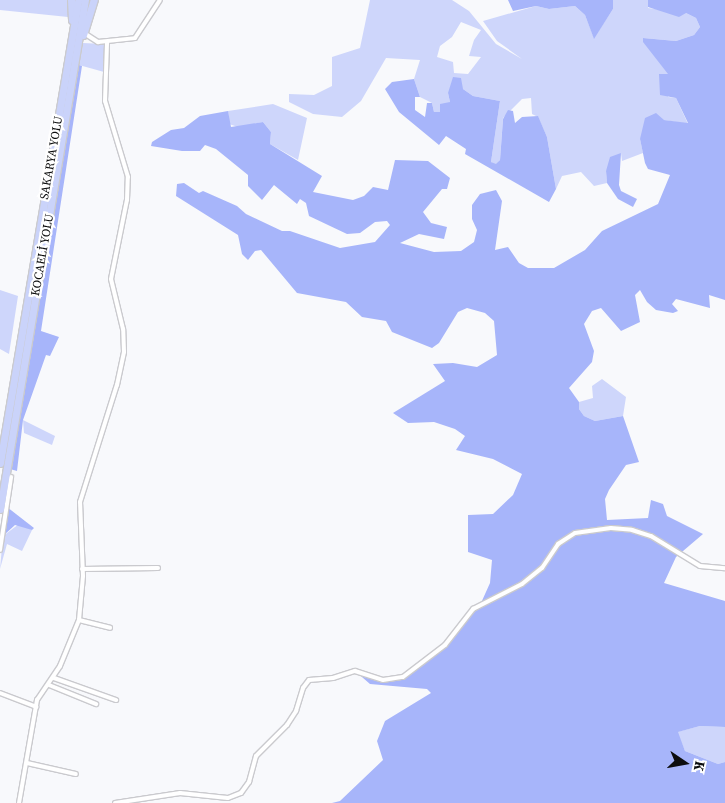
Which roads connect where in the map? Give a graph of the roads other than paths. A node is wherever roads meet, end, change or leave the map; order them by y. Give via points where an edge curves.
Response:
1 (71, 0) edge
2 (78, 0) edge
3 (85, 0) edge
4 (94, 0) edge
5 (160, 0) edge
6 (73, 30) junction
7 (84, 33) junction
8 (107, 42) junction
9 (76, 59) junction
10 (6, 426) junction
11 (0, 440) edge
12 (0, 463) edge
13 (11, 478) dead end
14 (0, 510) edge
15 (0, 550) edge
16 (158, 568) dead end
17 (725, 568) edge
18 (82, 569) junction
19 (79, 620) junction
20 (110, 628) dead end
21 (54, 678) junction
22 (49, 685) junction
23 (0, 693) edge
24 (116, 700) dead end
25 (96, 704) dead end
26 (36, 707) junction
27 (27, 763) junction
28 (76, 774) dead end
29 (19, 803) edge
30 (115, 803) edge

1 - 6 highway
2 - 6 highway, SAKARYA YOLU
3 - 9 highway, KOCAELİ YOLU
4 - 7 highway
5 - 8 street via 139,36
6 - 10 highway, SAKARYA YOLU
7 - 8 street via 93,40
7 - 9 highway
8 - 18 street via 105,101 128,177 127,200 111,279 125,346 118,385 81,495
9 - 14 highway, KOCAELİ YOLU
10 - 11 street
10 - 12 highway, SAKARYA YOLU
13 - 15 street
16 - 18 street
17 - 30 street via 700,566 651,536 632,530 610,528 576,533 558,544 542,568 522,584 473,609 445,645 403,677 382,680 355,671 333,678 309,680 287,725 256,756 249,782 241,793 228,798 180,793
18 - 19 street
19 - 20 street
19 - 21 street
21 - 22 street
21 - 24 street
22 - 25 street
22 - 26 street
23 - 26 street
26 - 27 street
27 - 28 street
27 - 29 street

